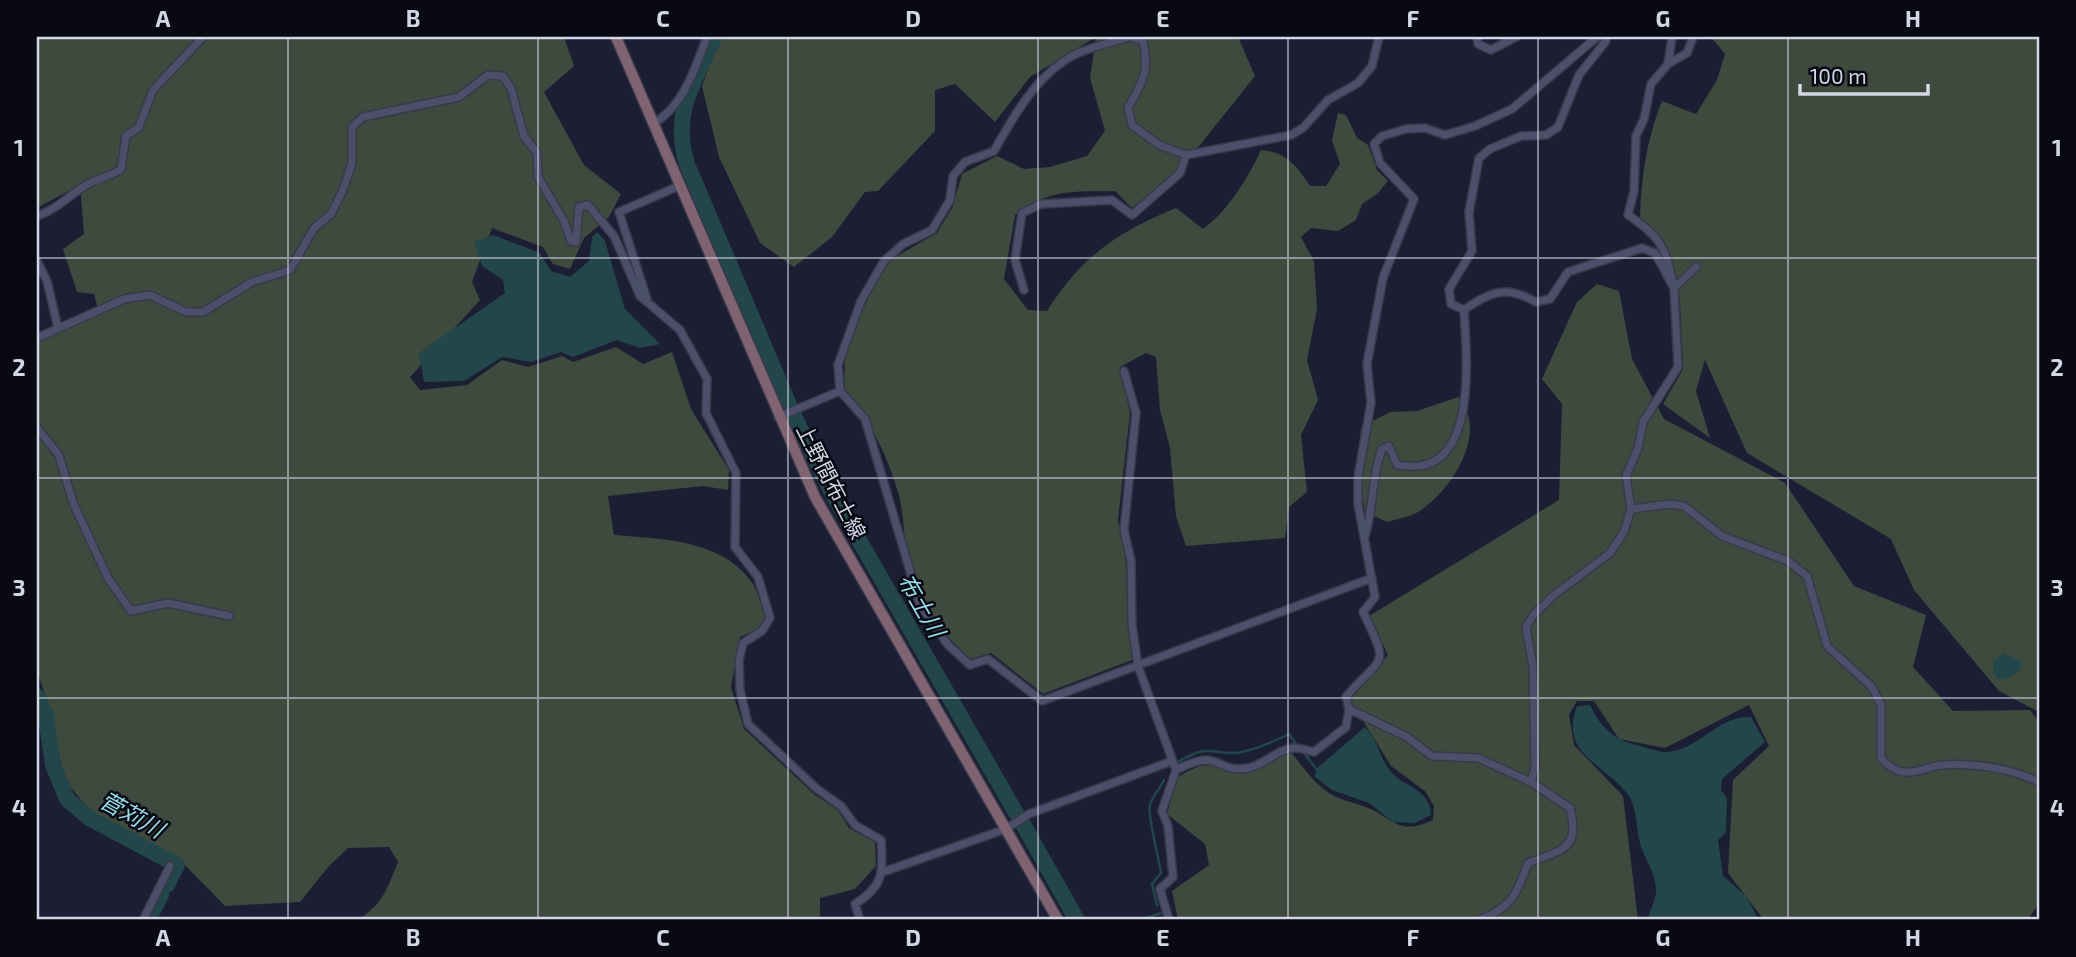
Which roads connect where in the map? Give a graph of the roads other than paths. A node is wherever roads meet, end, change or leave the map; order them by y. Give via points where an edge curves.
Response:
1 (203, 37) edge
2 (616, 37) edge
3 (707, 37) edge
4 (1129, 37) edge
5 (1378, 37) edge
6 (1477, 37) edge
7 (1516, 37) edge
8 (1597, 37) edge
9 (1605, 37) edge
10 (1672, 37) edge
11 (1693, 37) edge
12 (1668, 64) junction
13 (652, 124) junction
14 (1186, 155) junction
15 (679, 186) junction
16 (37, 216) edge
17 (37, 261) edge
18 (1696, 267) dead end
19 (1674, 288) junction
20 (1024, 290) dead end
21 (652, 305) junction
22 (1464, 310) junction
23 (58, 328) junction
24 (37, 338) edge
25 (1125, 371) dead end
26 (840, 391) junction
27 (778, 417) junction
28 (37, 428) edge
29 (1631, 509) junction
30 (1364, 541) junction
31 (1371, 579) junction
32 (229, 616) dead end
33 (1138, 666) junction
34 (1349, 709) junction
35 (1172, 761) junction
36 (1177, 769) junction
37 (1531, 782) junction
38 (2039, 782) edge
39 (1006, 829) junction
40 (170, 866) dead end
41 (883, 872) junction
42 (143, 920) edge
43 (860, 920) edge
44 (1058, 920) edge
45 (1169, 920) edge
46 (1478, 920) edge

1 - 16 street via 153,90 139,127 126,135 121,169 90,183 54,211
2 - 13 main road, 上野間布土線
3 - 13 street via 668,116
4 - 14 street via 1143,41 1148,63 1128,108 1132,125 1159,145
4 - 26 street via 1072,56 1036,86 994,151 965,162 953,176 950,200 932,230 903,244 884,261 861,301 838,365
5 - 14 street via 1372,66 1358,83 1328,100 1303,128 1290,135
6 - 7 street via 1478,44 1491,50
8 - 30 street via 1513,109 1445,135 1425,128 1406,129 1382,136 1374,144 1380,163 1414,199 1383,278 1367,364 1371,403 1358,477
9 - 22 street via 1579,75 1558,127 1546,135 1521,136 1479,158 1469,212 1472,251 1450,289 1451,304
10 - 12 street
11 - 12 street via 1687,53
12 - 19 street via 1651,84 1636,136 1634,191 1628,215 1665,247
13 - 15 main road, 上野間布土線
14 - 20 street via 1180,173 1132,215 1112,200 1041,204 1023,213 1015,260
15 - 21 street via 619,212 643,292
15 - 27 main road, 上野間布土線
17 - 23 street via 47,281
18 - 19 street
19 - 22 street via 1655,253 1642,248 1567,272 1550,299 1536,302 1519,292 1502,291
19 - 29 street via 1678,367 1643,422 1626,476
21 - 23 street via 640,296 614,236 587,205 579,207 579,233 576,242 570,241 564,221 538,177 537,153 524,136 510,88 503,76 488,75 459,97 363,117 352,127 352,163 343,190 290,270 251,282 203,312 186,312 150,295 124,299
21 - 41 street via 680,330 707,379 706,413 736,473 734,547 758,577 770,618 762,631 743,643 739,660 748,724 841,806 855,825 881,840
22 - 30 street via 1466,406 1455,432 1444,452 1419,466 1396,465 1389,446 1382,449 1373,472
23 - 24 street
25 - 33 street via 1136,413 1124,530 1131,561
26 - 27 street
26 - 33 street via 865,419 920,606 948,645 970,665 988,659 1042,701
27 - 39 main road, 上野間布土線 via 815,497
28 - 32 street via 59,455 73,503 108,578 131,611 168,603
29 - 37 street via 1624,532 1609,553 1554,595 1525,627 1532,667 1535,767
29 - 38 street via 1670,503 1684,506 1722,536 1788,561 1807,576 1827,646 1872,688 1881,705 1881,758 1889,767 1906,773 1942,765 1979,765
30 - 31 street
31 - 33 street
31 - 34 street via 1375,597 1363,612 1380,648 1378,667 1346,697
33 - 35 street
34 - 36 street via 1346,727 1314,752 1293,748 1250,768 1198,758
34 - 37 street via 1407,737 1432,756 1478,758
35 - 36 street
35 - 39 street via 1029,814
36 - 45 street via 1162,811 1173,877 1160,889
37 - 46 street via 1570,808 1573,838 1566,848 1528,863 1514,900
39 - 41 street
39 - 44 main road, 上野間布土線
40 - 42 street
41 - 43 street via 873,892 855,904

